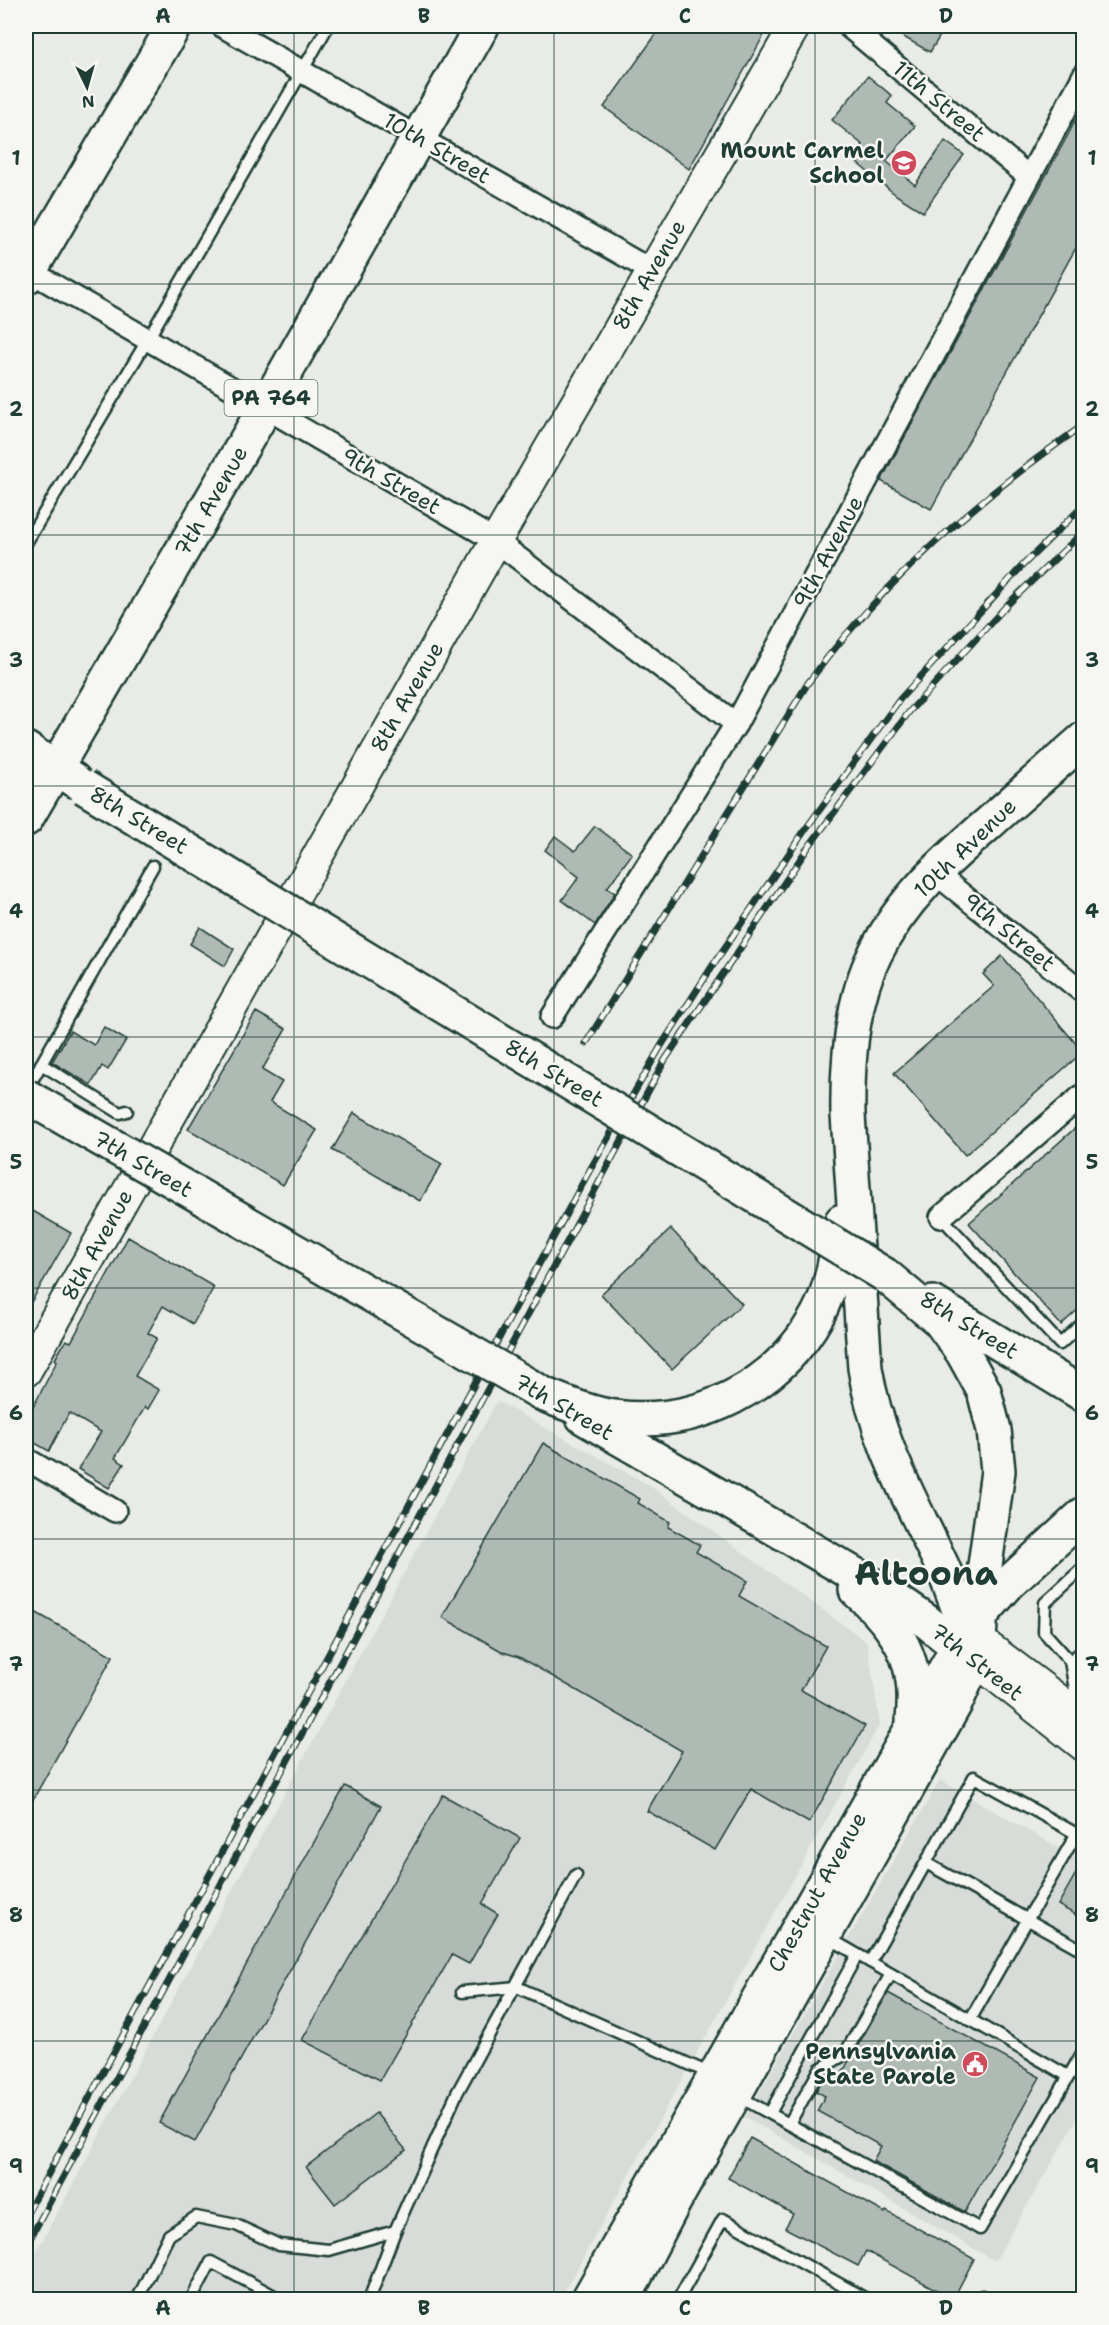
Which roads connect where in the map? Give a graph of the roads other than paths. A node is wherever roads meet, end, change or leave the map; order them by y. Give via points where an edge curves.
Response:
1 (174, 26) edge
2 (222, 26) edge
3 (328, 26) edge
4 (482, 26) edge
5 (795, 26) edge
6 (848, 26) edge
7 (301, 70) junction
8 (1083, 75) edge
9 (419, 138) junction
10 (1029, 177) junction
11 (652, 271) junction
12 (27, 272) edge
13 (148, 339) junction
14 (266, 408) junction
15 (496, 541) junction
16 (26, 543) edge
17 (736, 724) junction
18 (1083, 738) edge
19 (26, 749) edge
20 (56, 768) junction
21 (26, 819) edge
22 (153, 867) dead end
23 (934, 872) junction
24 (1083, 993) edge
25 (552, 1017) dead end
26 (40, 1064) junction
27 (26, 1091) edge
28 (1083, 1094) edge
29 (26, 1096) edge
30 (127, 1111) dead end
31 (848, 1115) junction
32 (941, 1217) joint
33 (885, 1275) junction
34 (1083, 1322) edge
35 (26, 1371) edge
36 (545, 1395) junction
37 (1083, 1395) edge
38 (26, 1459) edge
39 (115, 1511) dead end
40 (1083, 1514) edge
41 (788, 1537) junction
42 (1083, 1567) edge
43 (972, 1638) junction
44 (1083, 1650) edge
45 (1070, 1661) junction
46 (1082, 1717) edge
47 (913, 1722) junction
48 (1083, 1746) edge
49 (1080, 1835) edge
50 (926, 1863) junction
51 (576, 1875) dead end
52 (1029, 1920) junction
53 (824, 1936) junction
54 (1083, 1951) edge
55 (857, 1955) junction
56 (870, 1962) junction
57 (891, 1974) junction
58 (517, 1987) junction
59 (462, 1992) dead end
60 (970, 2020) junction
61 (1083, 2050) edge
62 (1068, 2076) junction
63 (724, 2085) junction
64 (770, 2113) junction
65 (789, 2124) junction
66 (395, 2231) junction
67 (137, 2300) edge
68 (191, 2300) edge
69 (282, 2300) edge
70 (369, 2300) edge
71 (588, 2300) edge
72 (623, 2300) edge
73 (678, 2300) edge
74 (868, 2300) edge

1 - 12 main road
2 - 7 street, 10th Street
3 - 7 lane
4 - 9 main road, 7th Avenue / PA 764
5 - 11 street, 8th Avenue
6 - 10 street, 11th Street
7 - 9 street, 10th Street
7 - 13 lane
8 - 10 street, 9th Avenue
9 - 11 street, 10th Street
9 - 14 main road, 7th Avenue / PA 764
10 - 17 street, 9th Avenue
11 - 15 street, 8th Avenue
12 - 13 street, 9th Street
13 - 14 street, 9th Street
13 - 16 lane
14 - 15 street, 9th Street
14 - 20 main road, 7th Avenue / PA 764
15 - 17 street, 9th Street
15 - 35 street, 8th Avenue
17 - 25 street, 9th Avenue
18 - 23 main road, 10th Avenue
19 - 20 main road, 8th Street
20 - 21 main road, 7th Avenue / PA 764
20 - 33 main road, 8th Street, bridge
22 - 26 lane
23 - 24 street, 9th Street
23 - 31 main road, 10th Avenue via 900,912 874,954 853,1031
26 - 27 lane
26 - 30 lane via 120,1113
28 - 32 street
29 - 36 main road, 7th Street, bridge
31 - 36 main road via 844,1206 834,1266 819,1313 789,1356 752,1388 713,1407 664,1418 615,1417
31 - 43 main road via 865,1368 871,1405 882,1439
32 - 34 lane via 1060,1344
33 - 37 main road, 8th Street
33 - 43 main road via 940,1321 963,1353 984,1391 994,1430 998,1471
36 - 41 main road, 7th Street
38 - 39 street
40 - 43 main road, Chestnut Avenue via 1008,1583
41 - 43 main road, 7th Street
41 - 47 main road via 838,1574 894,1629 914,1673
42 - 45 lane via 1045,1603 1044,1632
43 - 46 street, 7th Street
43 - 47 main road, Chestnut Avenue
43 - 48 street, 7th Street
43 - 53 main road, Chestnut Avenue via 956,1702
44 - 45 lane
45 - 46 lane
47 - 63 main road, Chestnut Avenue
49 - 50 lane via 974,1777
49 - 52 lane
50 - 52 lane
50 - 56 lane
51 - 58 lane
52 - 54 lane
52 - 60 lane
53 - 55 lane
53 - 63 main road, Chestnut Avenue
55 - 56 lane
55 - 64 lane
56 - 57 lane
57 - 60 lane
57 - 65 lane via 844,2055 820,2069
58 - 59 lane
58 - 63 lane
58 - 66 lane via 457,2093
60 - 62 lane
61 - 62 lane
62 - 65 lane via 980,2229
63 - 64 lane
63 - 71 main road, Chestnut Avenue
63 - 72 main road, Chestnut Avenue via 675,2200
64 - 65 lane
66 - 67 lane via 329,2250 279,2246 236,2225 196,2217 169,2235
66 - 70 lane
68 - 69 lane via 211,2262
73 - 74 lane via 723,2219

